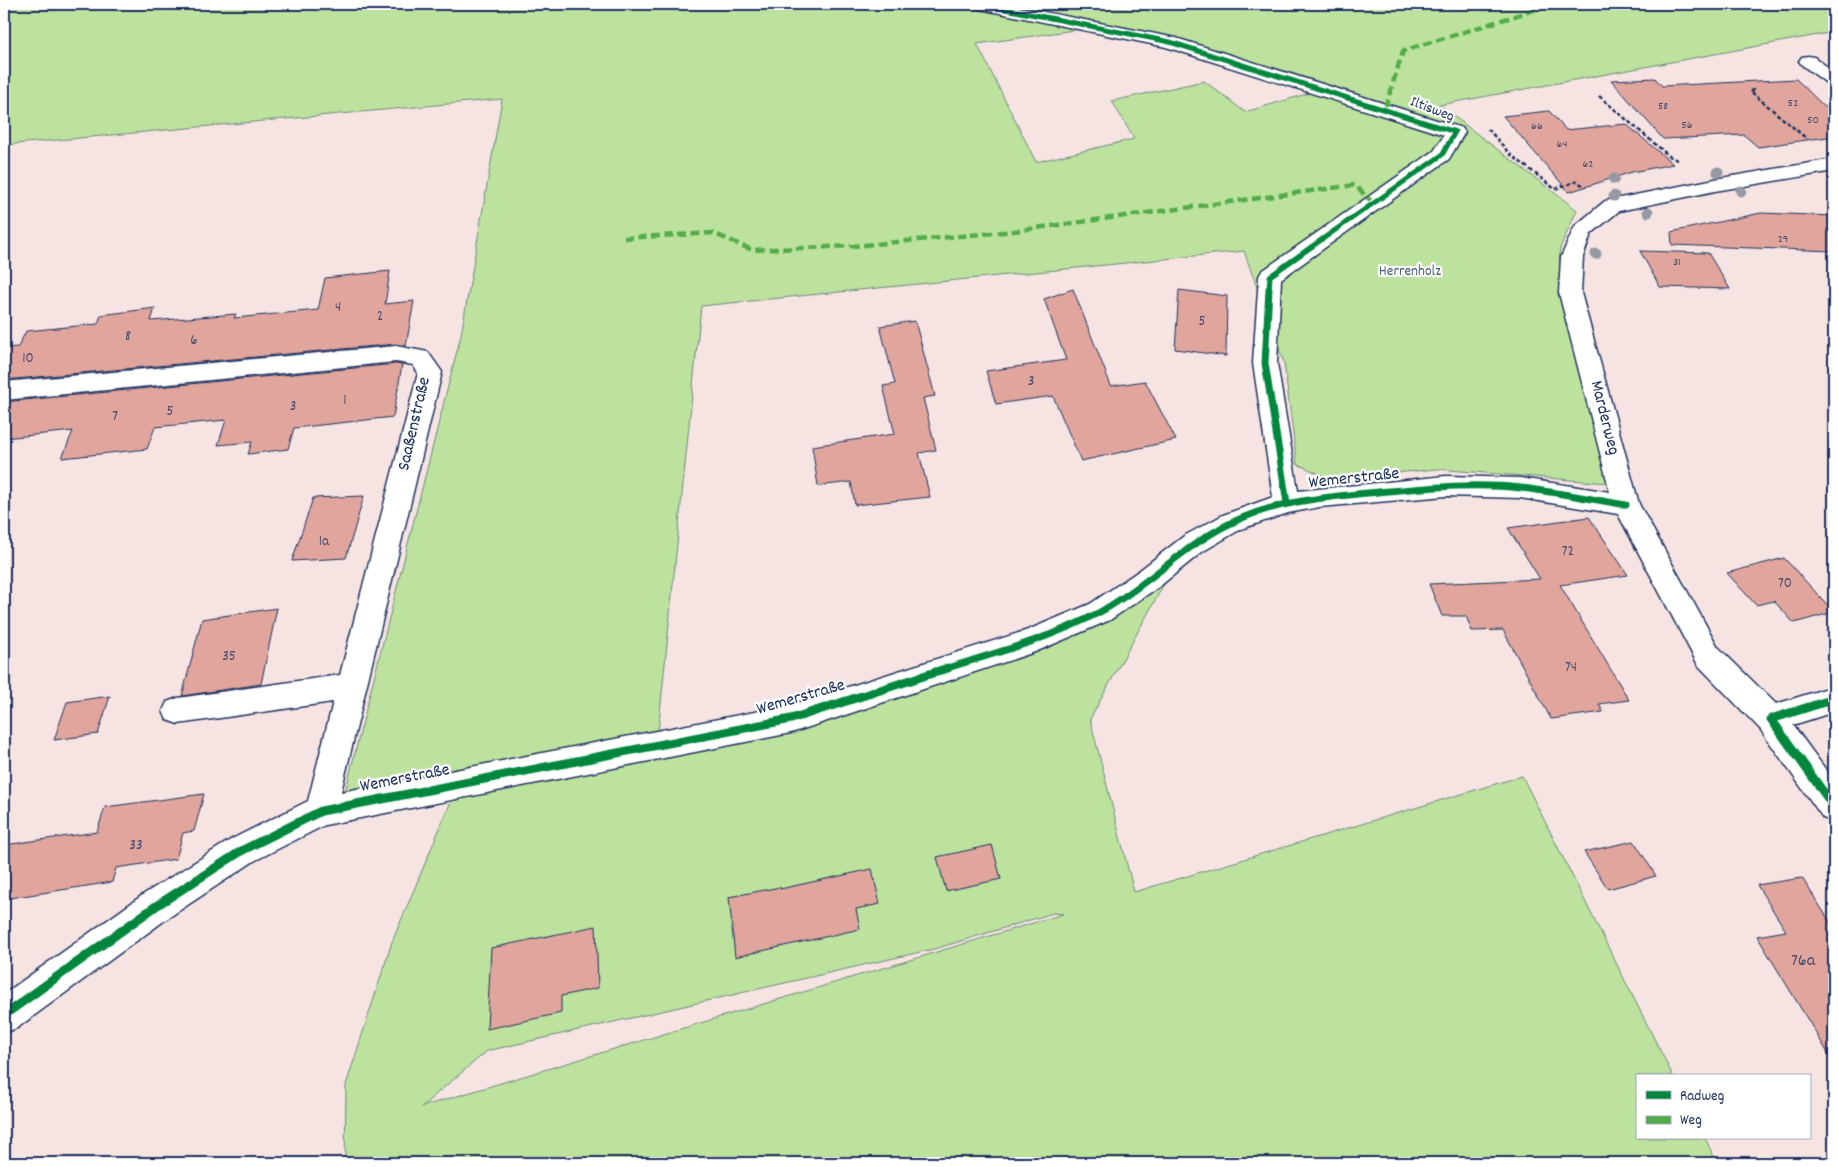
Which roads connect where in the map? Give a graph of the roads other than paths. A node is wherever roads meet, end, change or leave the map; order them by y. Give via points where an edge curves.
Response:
1 (980, 4) edge
2 (1808, 61) dead end
3 (1834, 80) edge
4 (1834, 165) edge
5 (4, 391) edge
6 (1287, 503) junction
7 (1626, 505) junction
8 (351, 686) junction
9 (1834, 699) edge
10 (178, 711) dead end
11 (1771, 719) junction
12 (1834, 807) edge
13 (321, 811) junction
14 (4, 1015) edge

1 - 6 street, Iltisweg via 1170,42 1455,132 1442,155 1270,276 1265,363
2 - 3 street
4 - 7 street, Marderweg via 1612,206 1582,231 1572,257 1570,292
5 - 8 street, Saaßenstraße via 396,354 420,358 430,372
6 - 7 street, Wemerstraße via 1446,486 1520,488
6 - 13 street, Wemerstraße via 1232,522 1193,544 1100,612 1036,640 791,719
7 - 11 street, Marderweg via 1708,656
8 - 10 street
8 - 13 street, Saaßenstraße
9 - 11 street
11 - 12 street, Marderweg
13 - 14 street, Wemerstraße via 243,850 156,906

